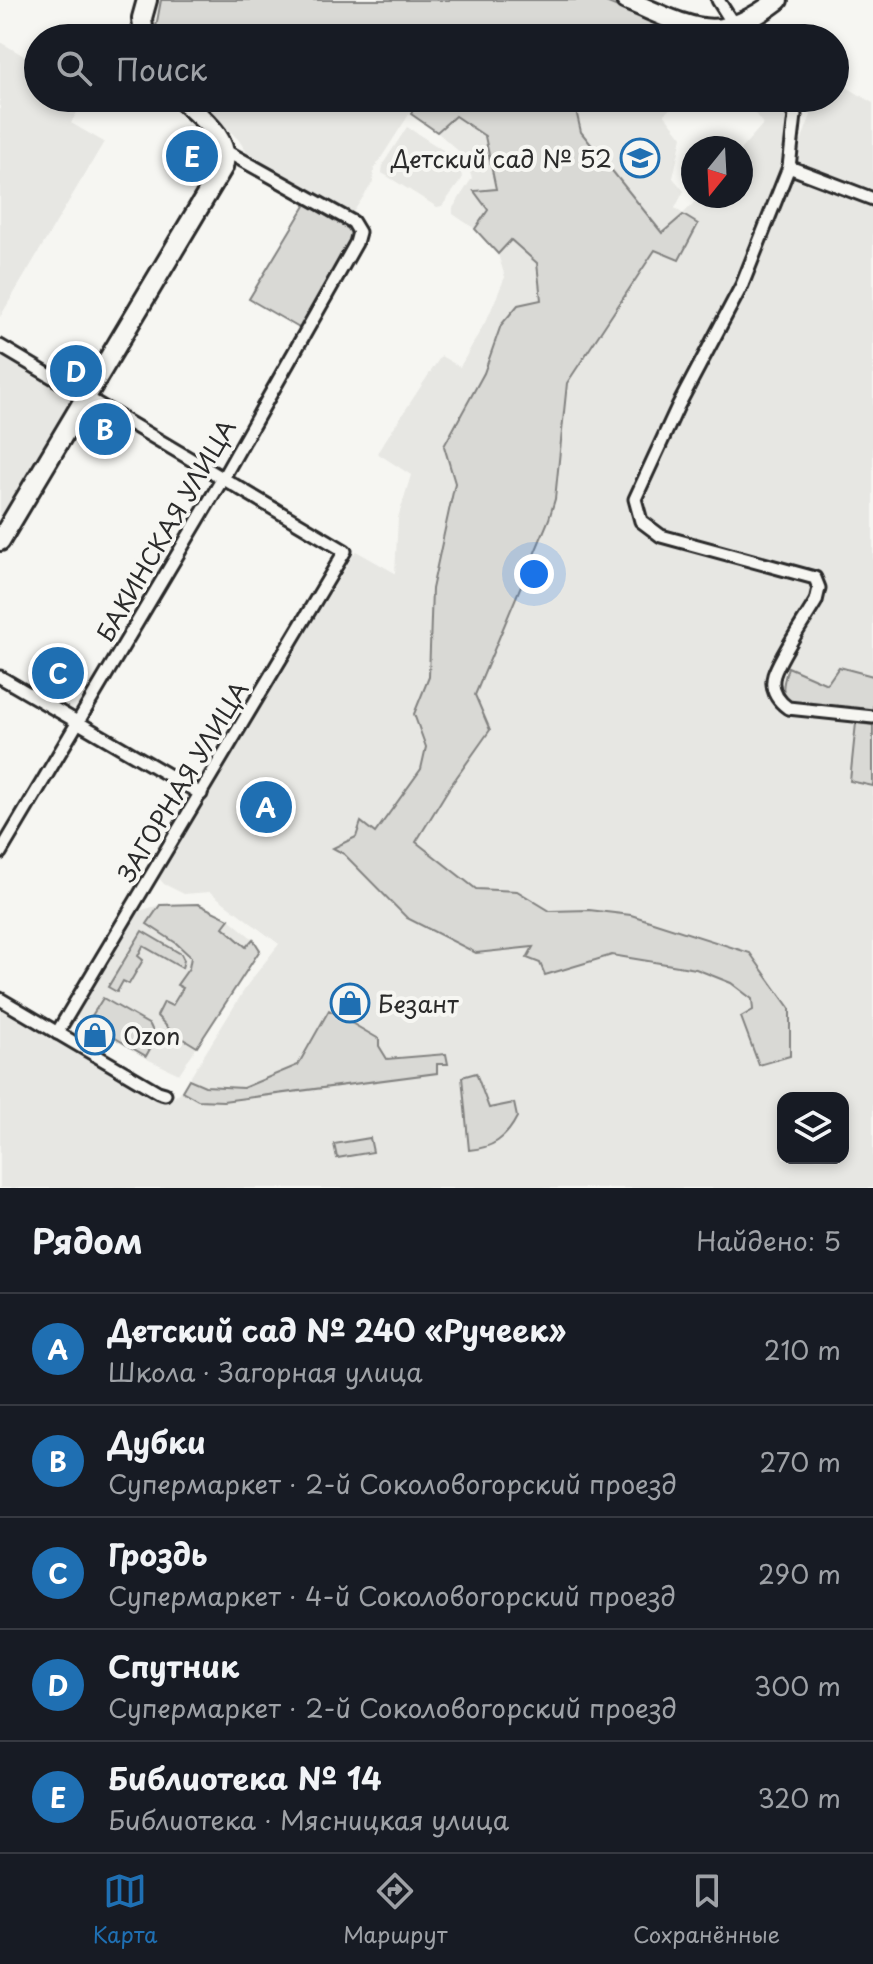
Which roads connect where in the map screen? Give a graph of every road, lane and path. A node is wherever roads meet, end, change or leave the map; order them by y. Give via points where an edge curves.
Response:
1 (147, 0) edge
2 (626, 0) edge
3 (718, 0) edge
4 (778, 0) edge
5 (143, 24) edge
6 (689, 24) edge
7 (733, 24) edge
8 (745, 24) edge
9 (194, 112) edge
10 (793, 112) edge
11 (225, 154) junction
12 (789, 167) junction
13 (873, 199) edge
14 (0, 346) edge
15 (86, 396) junction
16 (223, 478) junction
17 (0, 541) edge
18 (0, 677) edge
19 (873, 717) edge
20 (77, 722) junction
21 (201, 794) junction
22 (0, 853) edge
23 (0, 999) edge
24 (57, 1033) junction
25 (165, 1094) dead end

1 - 5 main road
2 - 6 main road
3 - 7 street
4 - 8 main road
9 - 11 main road via 213,130
10 - 12 street
11 - 15 main road via 223,167
11 - 16 street, БАКИНСКАЯ УЛИЦА via 357,227 356,243
12 - 13 street
12 - 19 street via 742,285 635,499 641,521 661,536 815,578 816,601 774,675 773,690 788,708
14 - 15 street
15 - 16 street
15 - 17 main road
16 - 20 street, БАКИНСКАЯ УЛИЦА
16 - 21 street, ЗАГОРНАЯ УЛИЦА via 345,551
18 - 20 street
20 - 21 street
20 - 22 street, БАКИНСКАЯ УЛИЦА
21 - 24 street, ЗАГОРНАЯ УЛИЦА
23 - 24 street
24 - 25 street

